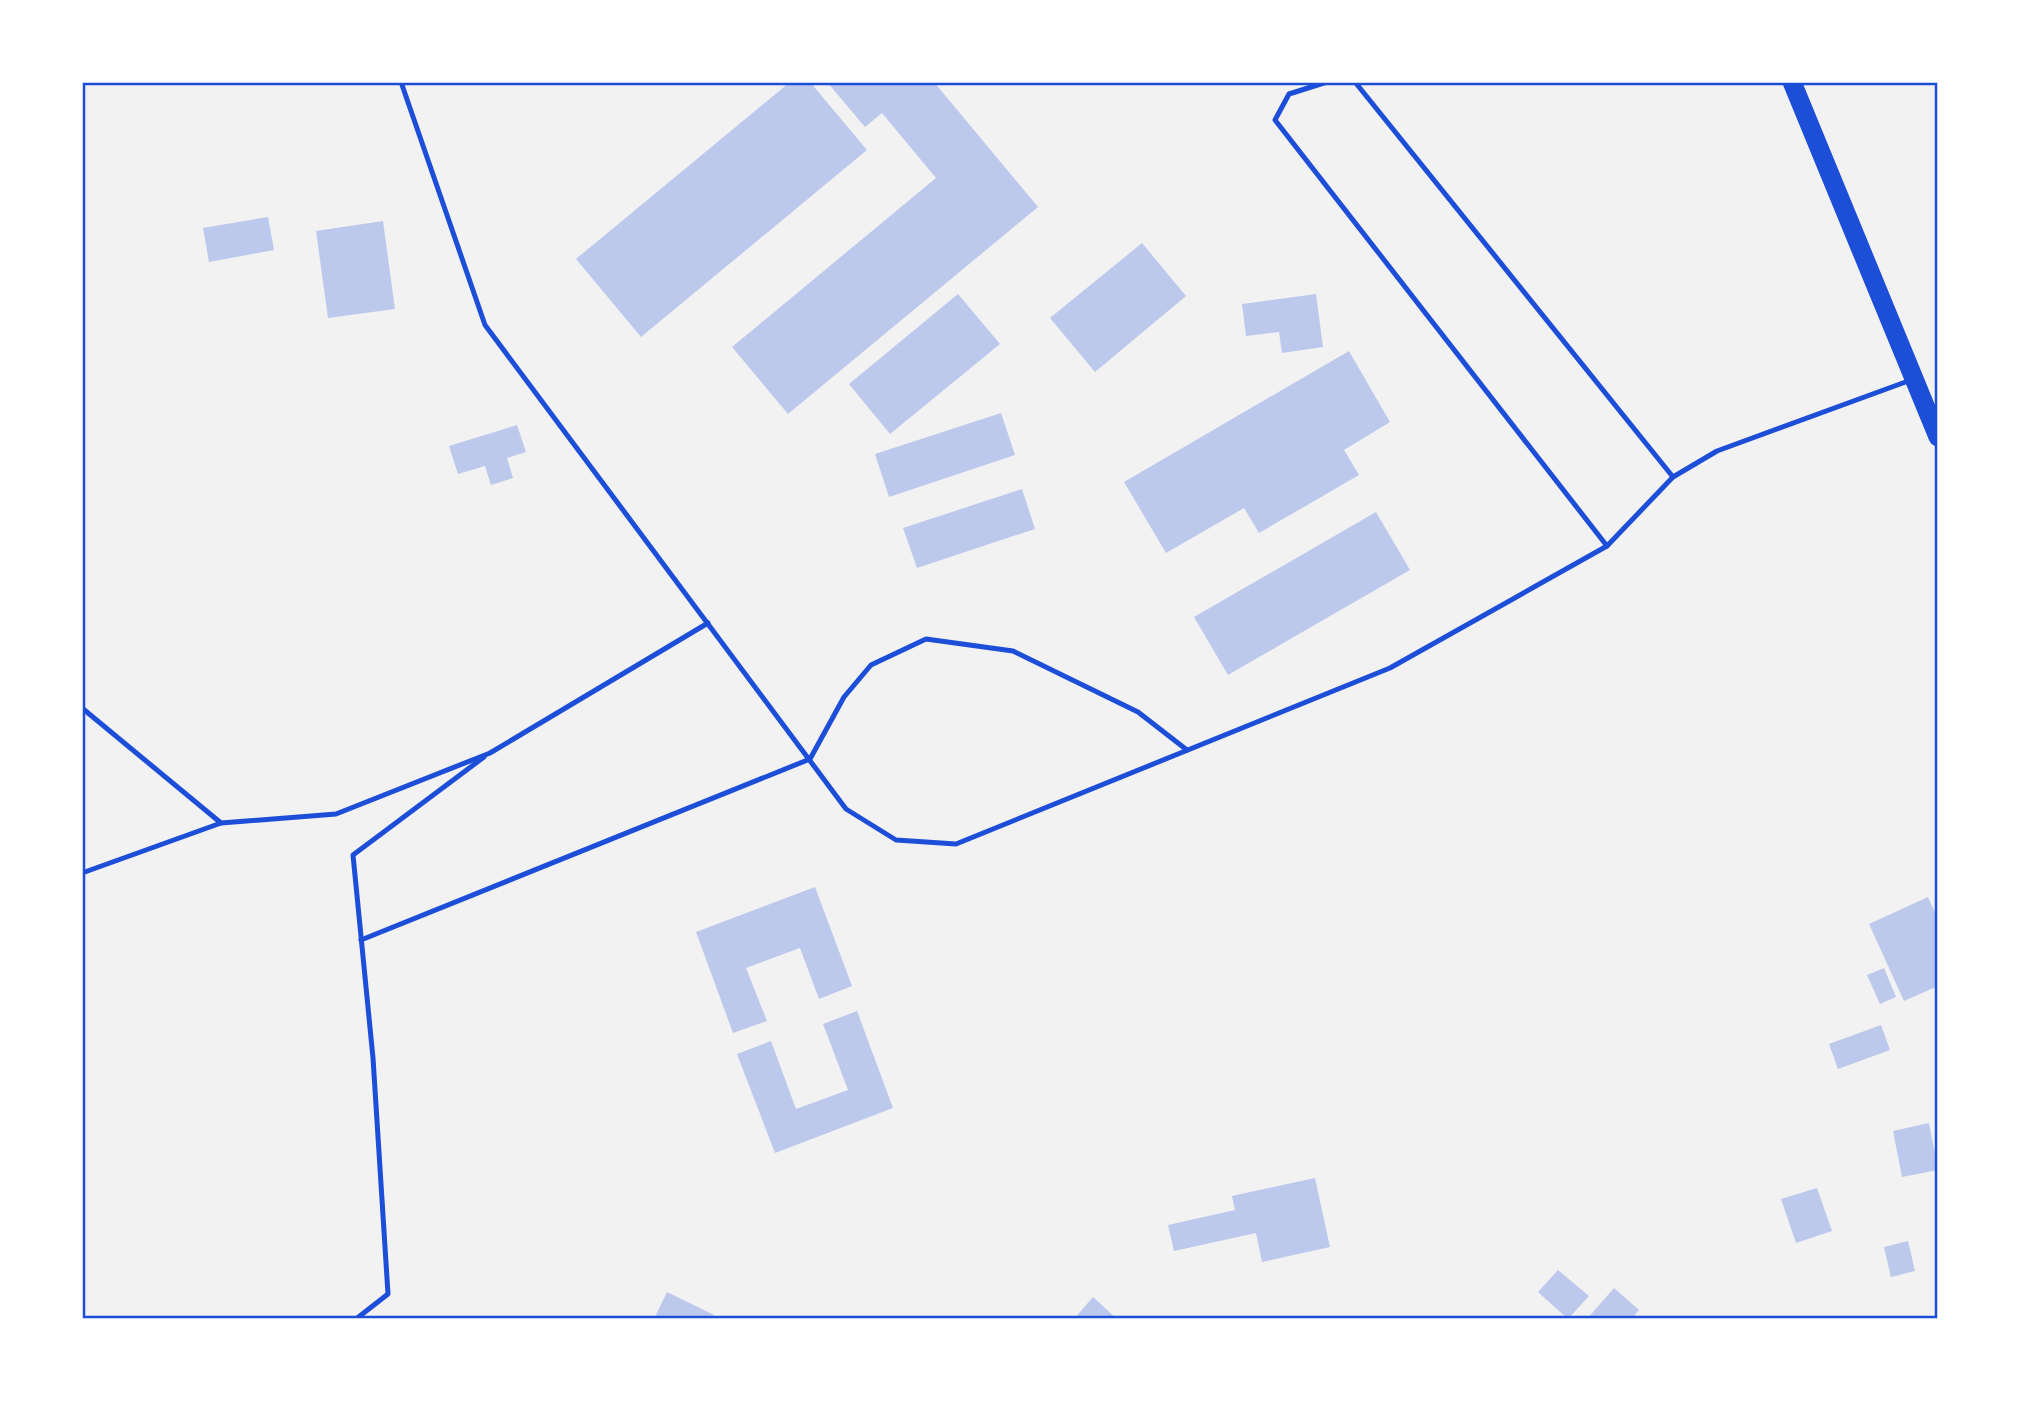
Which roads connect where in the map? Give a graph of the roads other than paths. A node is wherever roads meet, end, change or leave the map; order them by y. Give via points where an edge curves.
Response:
1 (401, 82) edge
2 (1326, 82) edge
3 (1355, 82) edge
4 (1792, 82) edge
5 (1913, 379) junction
6 (1938, 437) edge
7 (1673, 477) junction
8 (1607, 546) junction
9 (708, 623) junction
10 (82, 708) edge
11 (1187, 750) junction
12 (490, 753) junction
13 (810, 759) junction
14 (221, 823) junction
15 (82, 873) edge
16 (361, 940) junction
17 (356, 1319) edge

1 - 9 lane via 485,325
2 - 8 lane via 1289,94 1275,120
3 - 7 lane
4 - 5 highway
5 - 6 highway
5 - 7 lane via 1717,451
7 - 8 lane
8 - 11 lane via 1390,668
9 - 12 lane
9 - 13 lane
10 - 14 lane
11 - 13 lane via 956,844 896,839 846,809
11 - 13 lane via 1138,712 1013,650 926,639 871,665 844,697
12 - 14 lane via 336,814
12 - 16 lane via 353,855
13 - 16 lane
14 - 15 lane
16 - 17 lane via 388,1294

